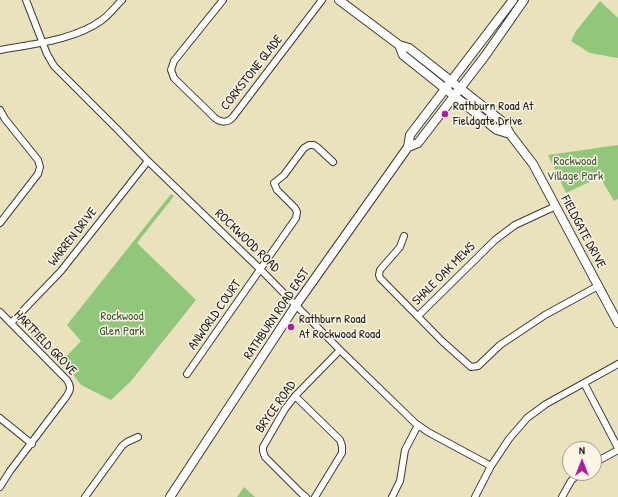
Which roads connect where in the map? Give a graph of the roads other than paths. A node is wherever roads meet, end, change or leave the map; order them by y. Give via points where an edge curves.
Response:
1 (26, 0) edge
2 (122, 0) edge
3 (223, 0) edge
4 (322, 0) edge
5 (339, 0) edge
6 (513, 0) edge
7 (524, 0) edge
8 (42, 42) junction
9 (399, 45) junction
10 (0, 50) edge
11 (451, 81) junction
12 (445, 88) junction
13 (461, 89) junction
14 (455, 96) junction
15 (0, 110) edge
16 (510, 134) junction
17 (408, 147) junction
18 (148, 161) junction
19 (333, 162) dead end
20 (556, 206) junction
21 (0, 223) edge
22 (404, 236) dead end
23 (260, 269) junction
24 (598, 286) junction
25 (296, 305) junction
26 (0, 312) edge
27 (418, 316) junction
28 (11, 323) junction
29 (618, 323) edge
30 (340, 350) junction
31 (618, 364) edge
32 (187, 374) dead end
33 (584, 383) junction
34 (295, 396) junction
35 (0, 418) edge
36 (418, 425) junction
37 (138, 437) dead end
38 (32, 444) junction
39 (618, 449) edge
40 (602, 458) edge
41 (491, 466) junction
42 (572, 481) edge
43 (0, 487) edge
44 (85, 497) edge
45 (170, 497) edge
46 (306, 497) edge
47 (315, 497) edge
48 (392, 497) edge
49 (475, 497) edge
50 (562, 497) edge

1 - 8 street, ROCKWOOD ROAD
2 - 8 street via 103,19 87,29
3 - 4 street, CORKSTONE GLADE via 174,61 171,70 174,78 215,118 224,122 233,117
5 - 9 street, FIELDGATE DRIVE
6 - 11 street, RATHBURN ROAD EAST
7 - 13 street, RATHBURN ROAD EAST
8 - 10 street
8 - 18 street, ROCKWOOD ROAD via 58,72
9 - 11 street, FIELDGATE DRIVE via 409,48
9 - 12 street, FIELDGATE DRIVE via 403,55
11 - 12 street, RATHBURN ROAD EAST
11 - 13 street, FIELDGATE DRIVE
12 - 14 street, FIELDGATE DRIVE
12 - 17 street, RATHBURN ROAD EAST via 410,135
13 - 14 street, RATHBURN ROAD EAST
13 - 16 street, FIELDGATE DRIVE via 504,123
14 - 16 street, FIELDGATE DRIVE via 497,130
14 - 17 street, RATHBURN ROAD EAST via 418,143
15 - 21 street via 38,160 40,168
16 - 20 street, FIELDGATE DRIVE via 533,164
17 - 25 street, RATHBURN ROAD EAST
18 - 23 street, ROCKWOOD ROAD
18 - 28 street, WARREN DRIVE via 54,279
19 - 23 street, ANWORLD COURT via 318,146 308,145 284,175 274,183 277,190 295,208 297,215
20 - 24 street, FIELDGATE DRIVE
20 - 27 street, SHALE OAK MEWS via 515,225 500,236
22 - 27 street via 400,247 380,269 379,274 381,280
23 - 25 street, ROCKWOOD ROAD
23 - 32 street, ANWORLD COURT
24 - 27 street, SHALE OAK MEWS via 508,339 477,367 468,365
24 - 29 street, FIELDGATE DRIVE
25 - 30 street, ROCKWOOD ROAD
25 - 45 street, RATHBURN ROAD EAST
26 - 28 street, HARTFIELD GROVE
28 - 38 street, HARTFIELD GROVE via 70,385 69,393
30 - 34 street, BRYCE ROAD
30 - 36 street, ROCKWOOD ROAD
31 - 33 street
33 - 39 street
33 - 41 street via 527,418
34 - 46 street, BRYCE ROAD via 262,450 266,459
34 - 47 street via 340,440 342,446 342,453
35 - 38 street
36 - 41 street, ROCKWOOD ROAD
36 - 48 street via 404,450 400,481
37 - 44 street via 122,446
38 - 43 street, HARTFIELD GROVE
39 - 40 street
41 - 49 street
42 - 50 street

